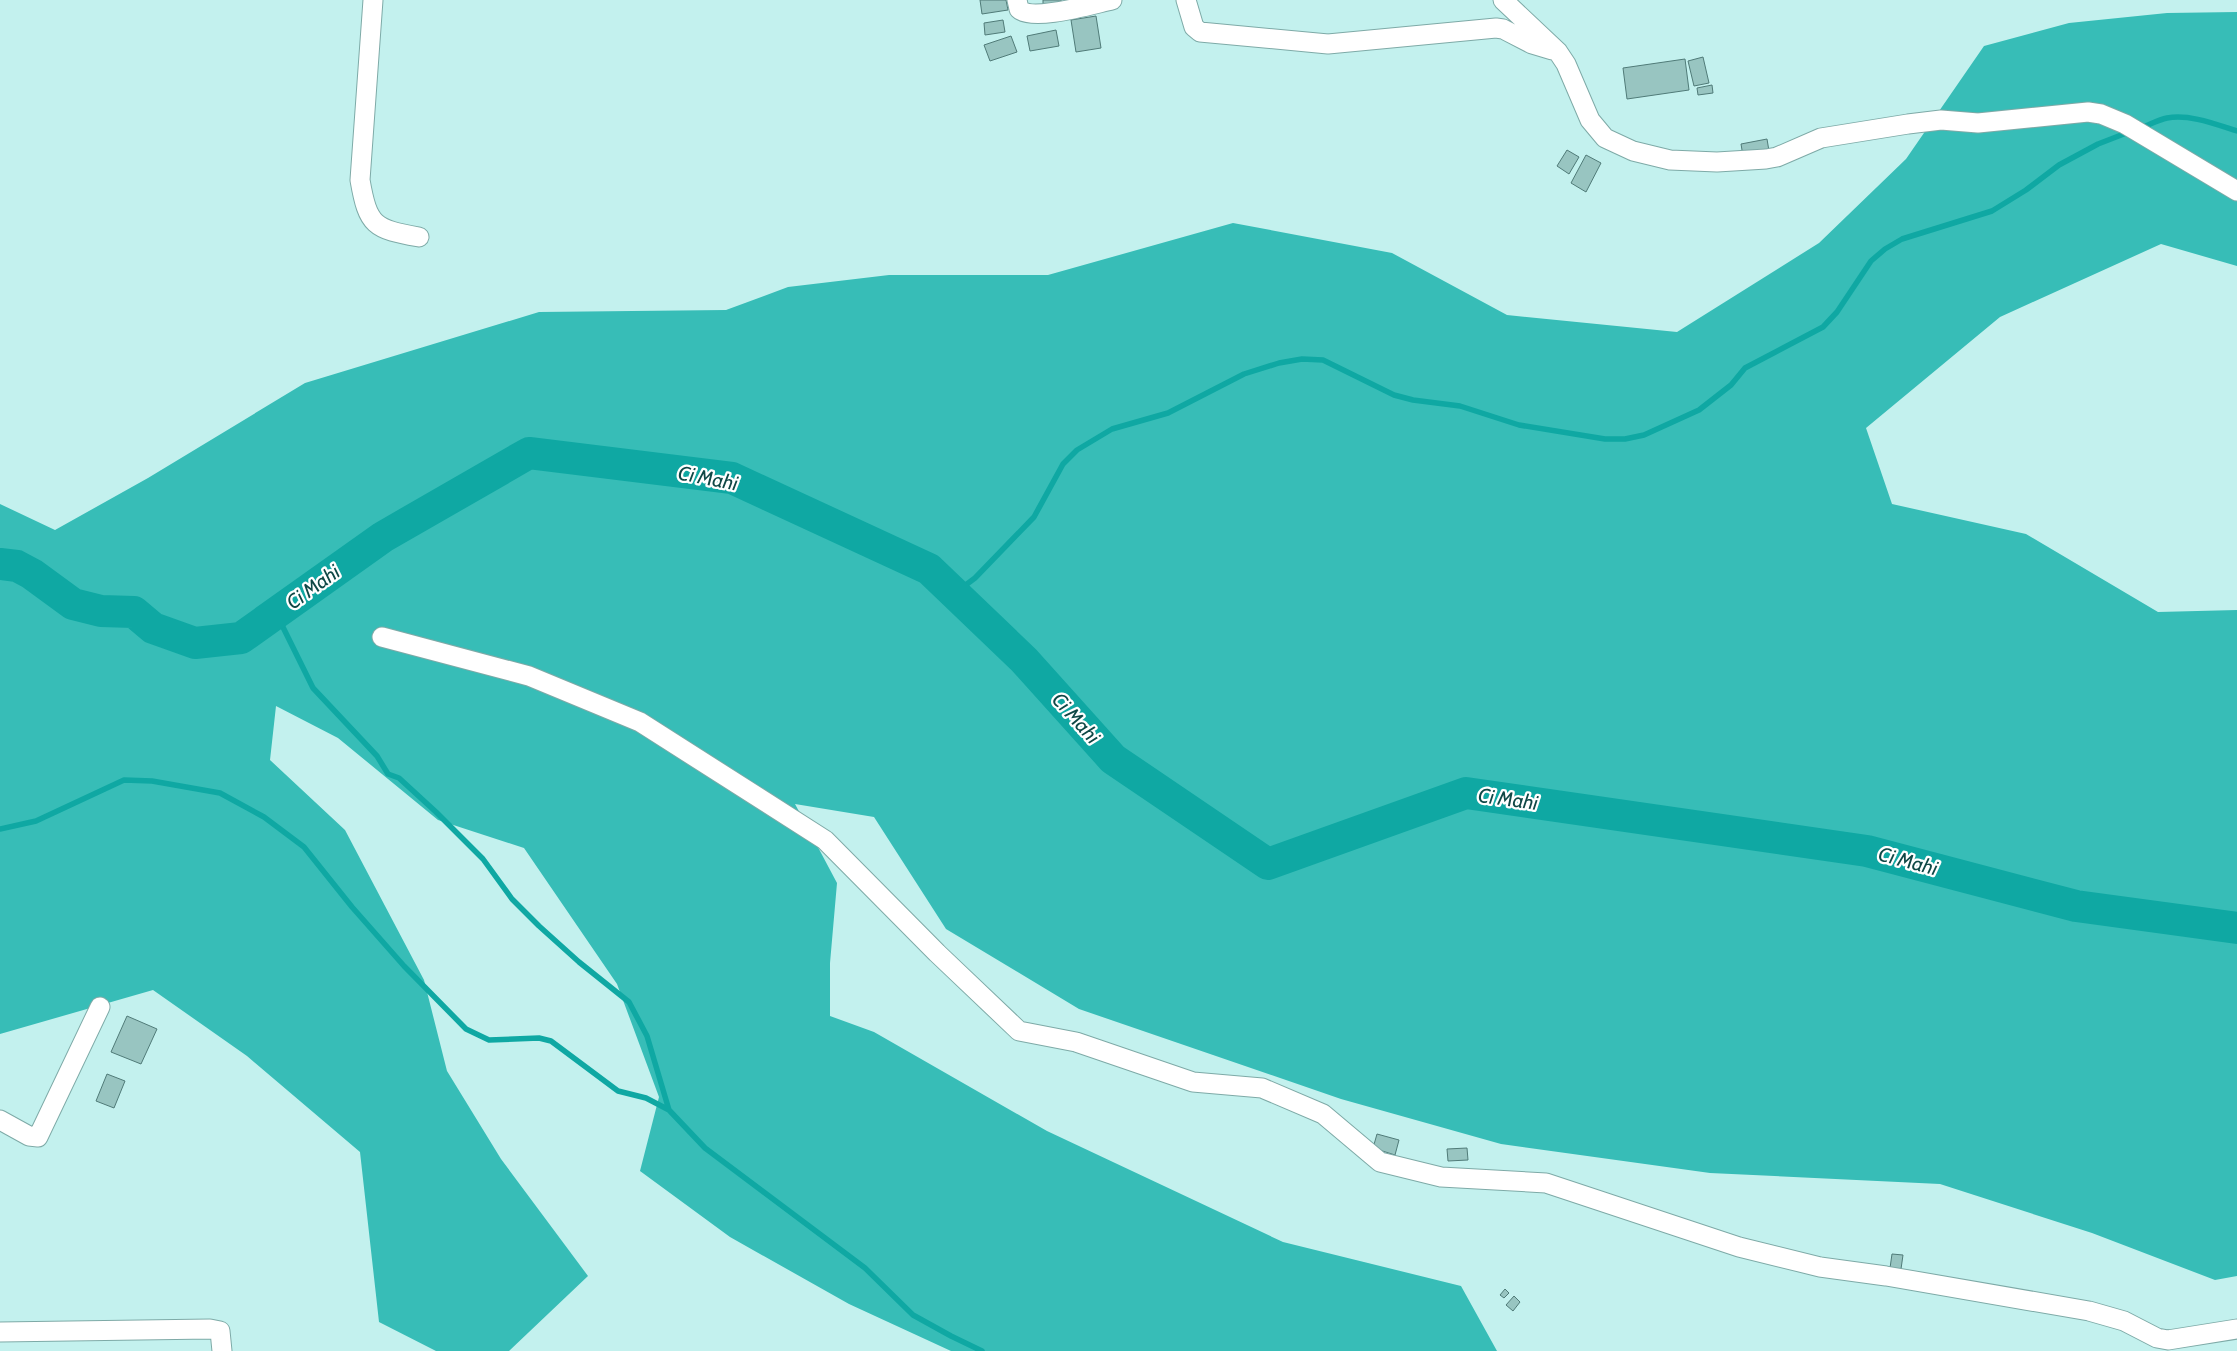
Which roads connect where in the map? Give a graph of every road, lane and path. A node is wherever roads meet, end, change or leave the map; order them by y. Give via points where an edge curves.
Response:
1 (373, 0) edge
2 (1017, 0) edge
3 (1112, 0) edge
4 (1186, 0) edge
5 (1503, 0) edge
6 (1558, 52) junction
7 (2237, 191) edge
8 (419, 237) dead end
9 (382, 638) dead end
10 (100, 1007) dead end
11 (0, 1120) edge
12 (2237, 1329) edge
13 (0, 1332) edge
14 (222, 1351) edge

1 - 8 street via 360,180 364,203 377,226
2 - 3 street via 1019,9 1027,14 1063,11
4 - 6 street via 1194,27 1200,32 1328,44 1496,28
5 - 6 street
6 - 7 street via 1590,120 1605,138 1632,151 1670,160 1766,159 1821,138 1908,124 1941,120 1978,123 2088,112 2125,124
9 - 12 street via 529,676 640,722 825,840 1019,1031 1076,1042 1193,1082 1262,1088 1324,1114 1380,1162 1442,1177 1546,1183 1739,1247 1820,1267 2089,1311 2124,1321 2157,1338 2168,1340
10 - 11 street via 38,1136 29,1136
13 - 14 street via 210,1329 220,1331

